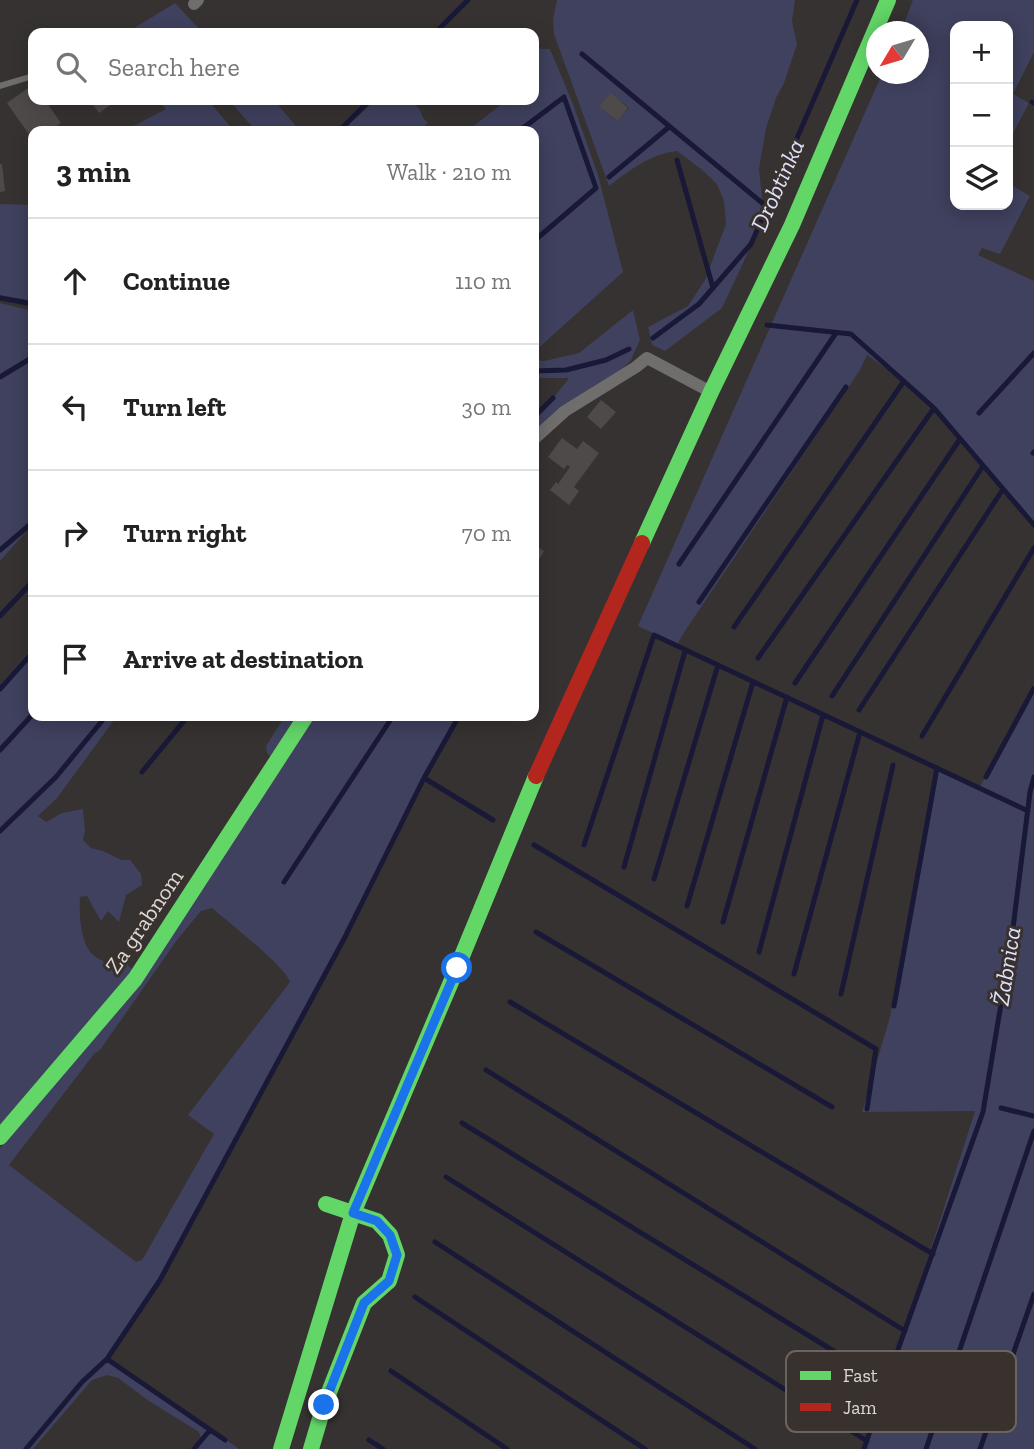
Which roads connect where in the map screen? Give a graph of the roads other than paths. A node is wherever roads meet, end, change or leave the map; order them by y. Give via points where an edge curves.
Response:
1 (888, 0) edge
2 (28, 78) edge
3 (0, 86) edge
4 (710, 392) junction
5 (539, 434) edge
6 (303, 721) edge
7 (0, 1137) edge
8 (326, 1204) dead end
9 (353, 1213) junction
10 (281, 1449) edge
11 (311, 1449) edge

1 - 4 main road via 792,225
2 - 3 lane
4 - 5 street via 647,358 565,411
4 - 9 main road via 544,755
6 - 7 main road, Za grabnom via 135,979
8 - 9 main road
9 - 10 main road
9 - 11 main road via 377,1221 390,1235 397,1255 389,1281 364,1303

